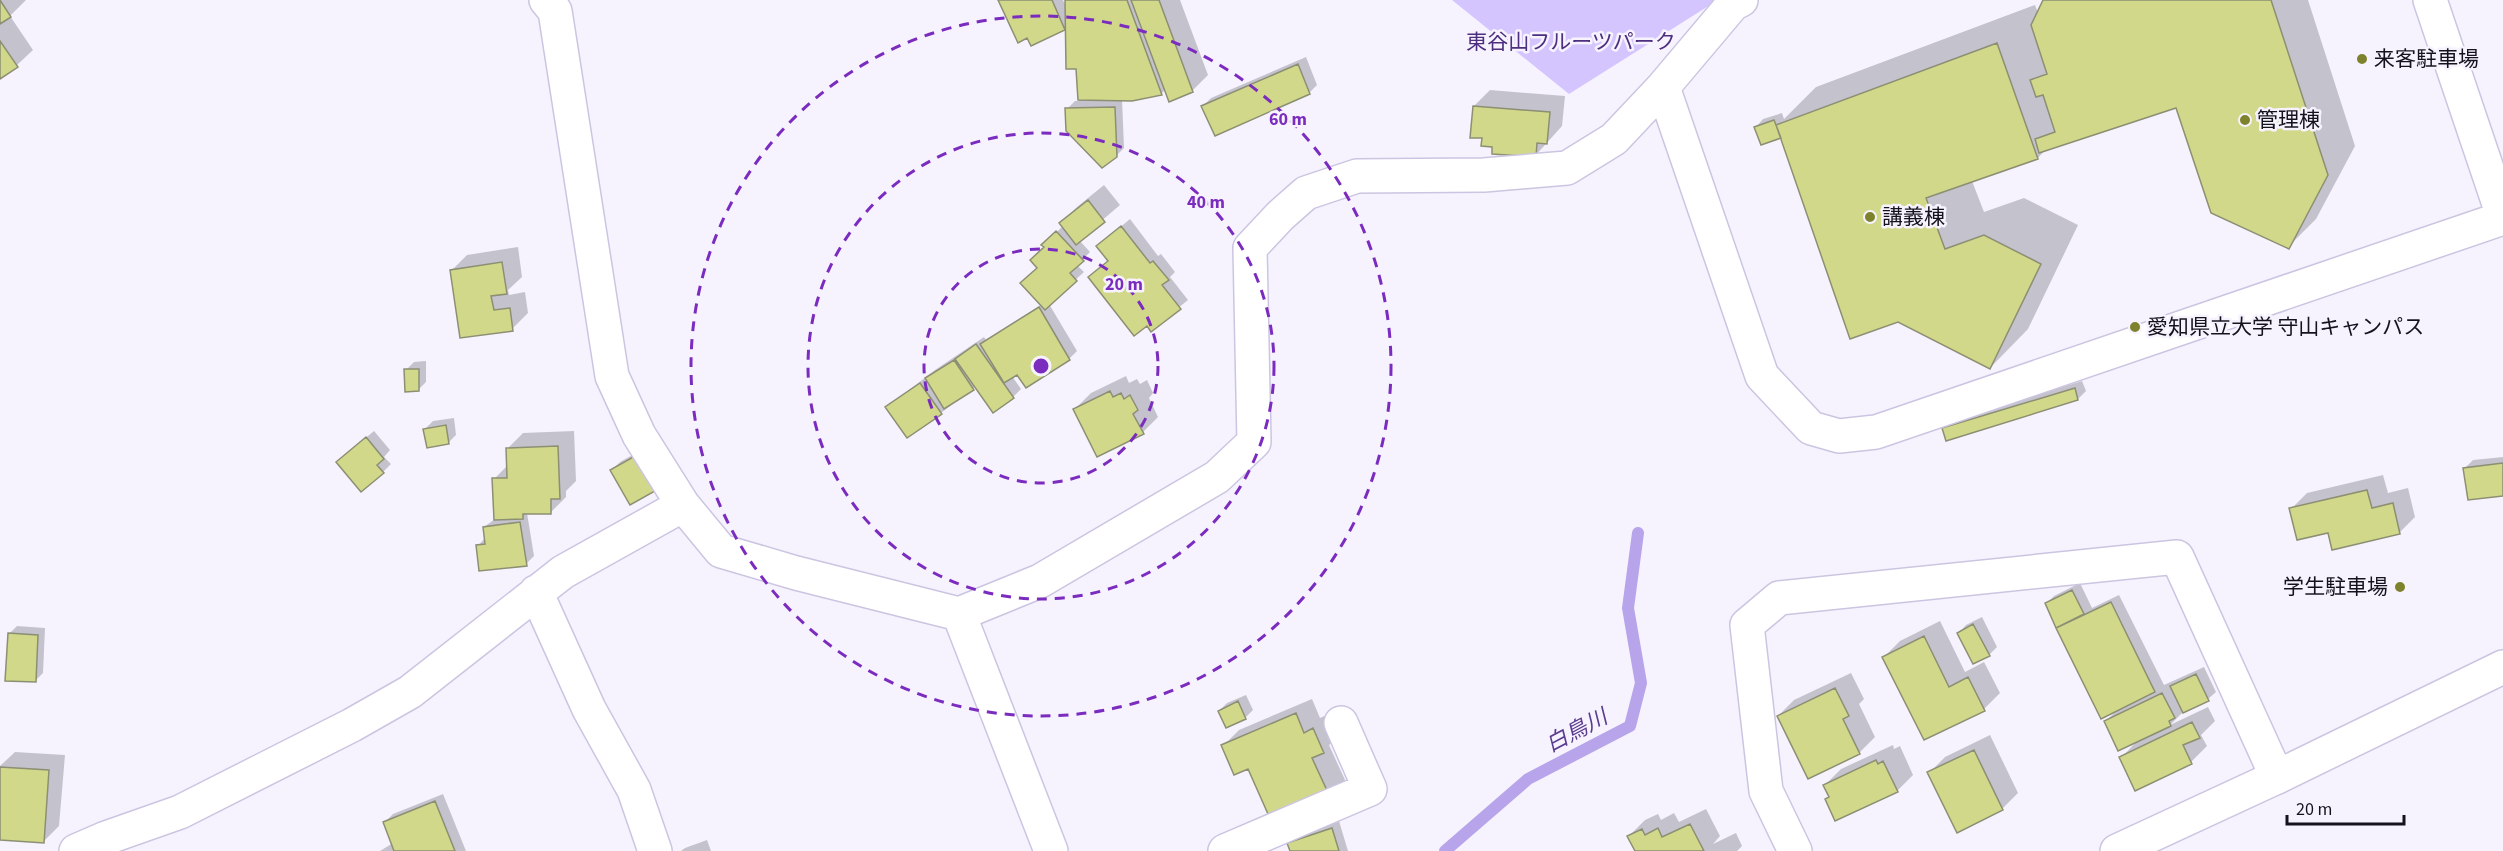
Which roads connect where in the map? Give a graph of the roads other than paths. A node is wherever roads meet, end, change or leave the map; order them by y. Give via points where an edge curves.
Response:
1 (546, 0) edge
2 (1741, 0) edge
3 (2430, 0) edge
4 (1663, 87) junction
5 (2503, 217) edge
6 (683, 505) junction
7 (536, 592) junction
8 (960, 614) junction
9 (2503, 667) edge
10 (1341, 723) dead end
11 (2277, 777) junction
12 (76, 851) edge
13 (656, 851) edge
14 (1051, 851) edge
15 (1225, 851) edge
16 (1795, 851) edge
17 (2117, 851) edge

1 - 6 street via 555,11 612,376 639,435
2 - 4 street via 1733,4
3 - 5 street
4 - 5 street via 1762,375 1811,428 1839,436 1876,432
4 - 8 street via 1614,139 1567,168 1484,175 1357,176 1306,193 1250,248 1254,442 1217,477 1040,580
6 - 7 street via 563,572
6 - 8 street via 721,551
7 - 12 street via 410,692 352,725 180,812
7 - 13 street via 589,709 634,790
8 - 14 street
9 - 11 street
10 - 15 street via 1370,789
11 - 16 street via 2177,557 1779,598 1747,625 1766,791
11 - 17 street

